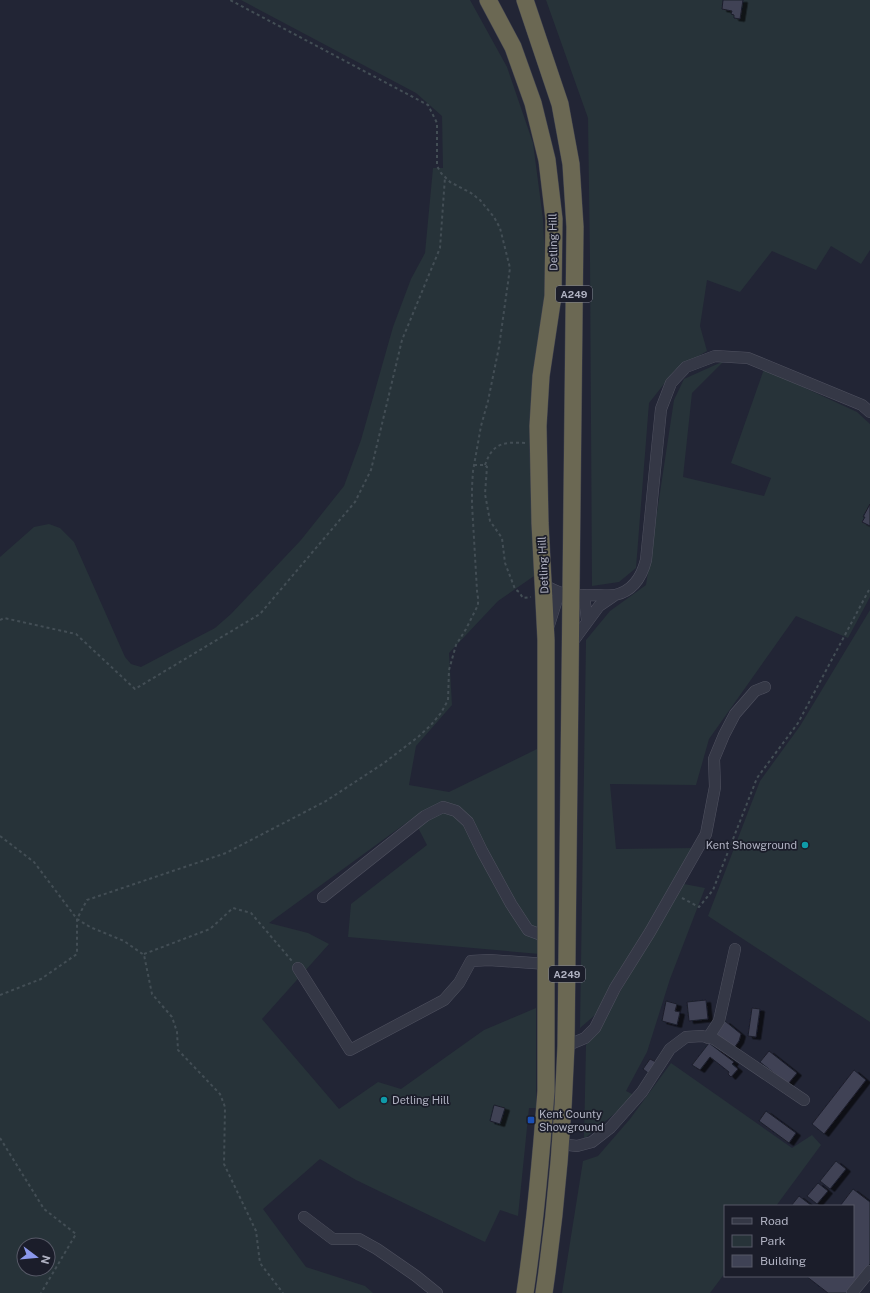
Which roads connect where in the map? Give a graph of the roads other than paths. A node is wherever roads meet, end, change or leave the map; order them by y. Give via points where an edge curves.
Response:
1 (488, 0) edge
2 (525, 0) edge
3 (870, 412) edge
4 (560, 594) junction
5 (615, 595) junction
6 (587, 620) junction
7 (572, 644) junction
8 (765, 687) dead end
9 (323, 897) dead end
10 (546, 937) junction
11 (735, 949) dead end
12 (546, 964) junction
13 (298, 968) road end
14 (708, 1038) junction
15 (566, 1046) junction
16 (804, 1100) dead end
17 (561, 1144) junction
18 (304, 1217) dead end
19 (870, 1271) edge
20 (437, 1293) edge
21 (525, 1293) edge
22 (544, 1293) edge
23 (852, 1293) edge

1 - 4 highway, Detling Hill / A249 via 513,47 533,103 547,160 554,219 553,296 541,376 540,523
2 - 4 highway, Detling Hill / A249 via 560,104 571,164 575,226
3 - 5 street via 862,405 748,358 715,356 686,367 671,382 661,409 643,571 631,587
4 - 5 street
4 - 6 street
4 - 7 highway, Detling Hill / A249
4 - 10 highway, Detling Hill / A249 via 546,640
5 - 6 street via 599,606
6 - 7 street
7 - 15 highway, Detling Hill / A249
8 - 15 street via 755,690 736,714 714,759 715,787 706,834 615,988 595,1028 585,1038
9 - 10 street via 425,816 443,807 456,811 468,822 511,904 528,930
10 - 12 highway, Detling Hill / A249
11 - 14 street via 719,1021
12 - 13 street via 471,961 459,982 444,1000 350,1050
12 - 21 highway, Detling Hill / A249 via 546,1091 532,1246
14 - 16 street via 714,1039
14 - 17 street via 686,1037 670,1049 642,1092 610,1128 592,1142 577,1146
15 - 17 highway, Detling Hill / A249
17 - 22 highway, A249
18 - 20 street via 333,1239 359,1239 377,1249
19 - 23 street

